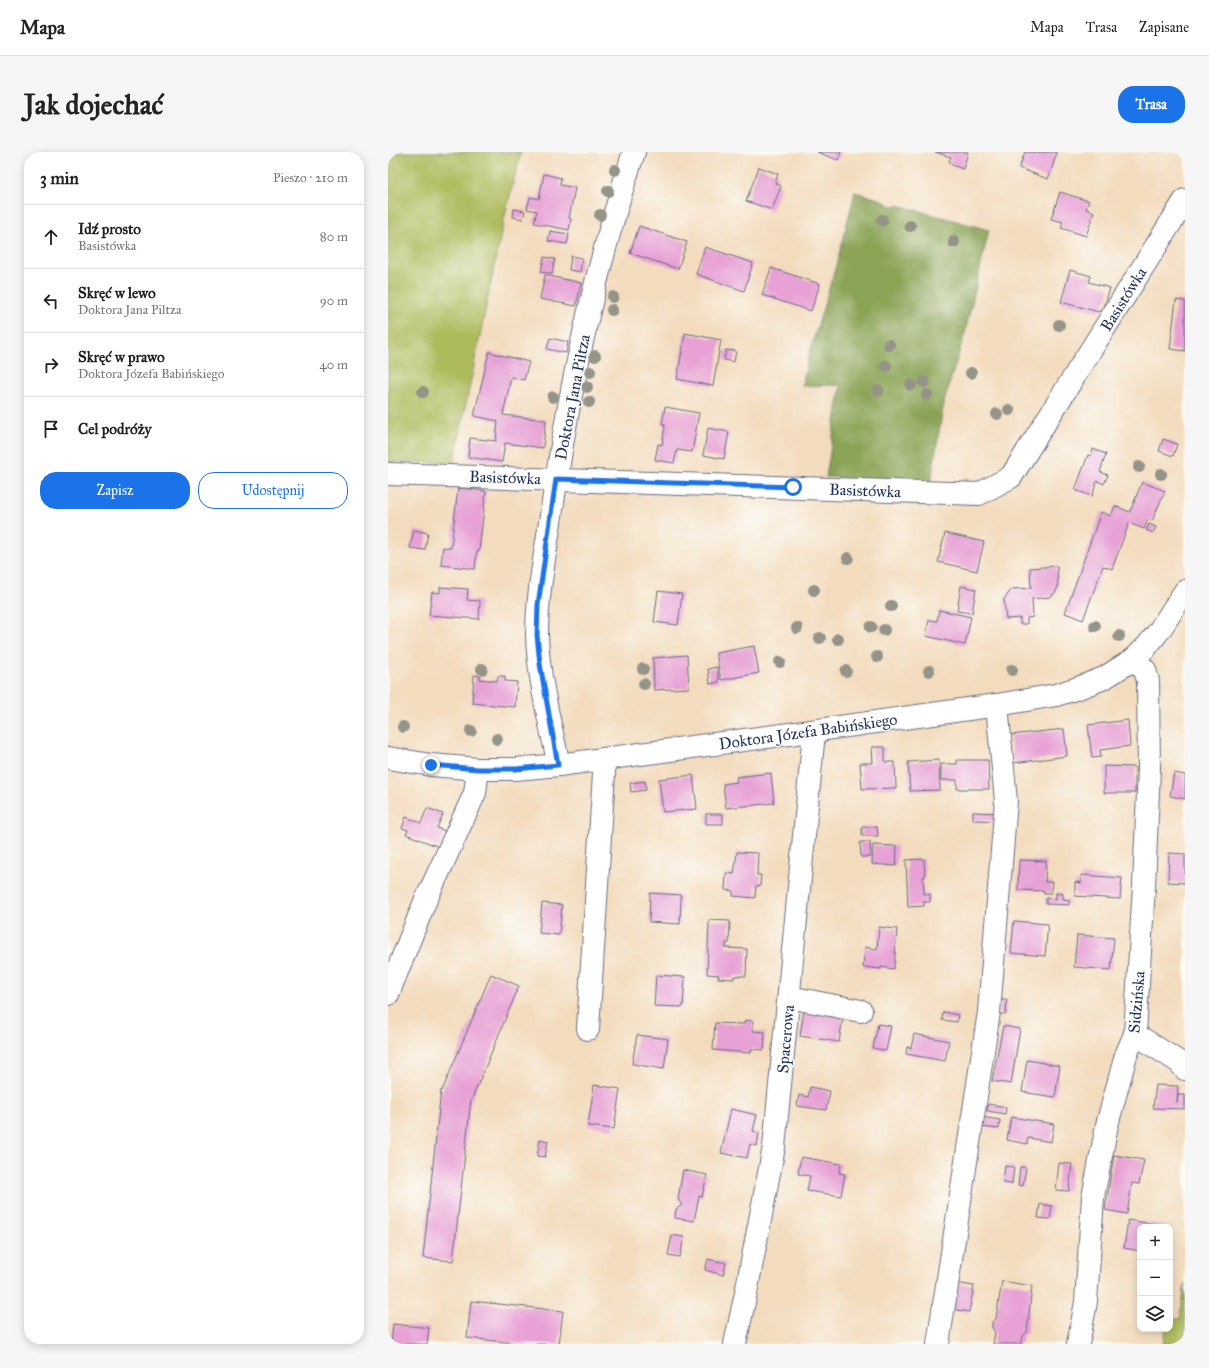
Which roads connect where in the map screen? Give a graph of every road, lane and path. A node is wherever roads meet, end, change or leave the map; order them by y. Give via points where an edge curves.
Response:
1 (634, 152) edge
2 (1185, 200) edge
3 (388, 474) edge
4 (556, 479) junction
5 (1185, 591) edge
6 (1134, 658) junction
7 (997, 705) junction
8 (811, 731) junction
9 (388, 758) edge
10 (603, 759) junction
11 (558, 765) junction
12 (478, 769) junction
13 (388, 994) edge
14 (789, 997) junction
15 (861, 1011) dead end
16 (588, 1029) dead end
17 (1135, 1034) junction
18 (1185, 1068) edge
19 (735, 1344) edge
20 (938, 1344) edge
21 (1078, 1344) edge

1 - 4 street, Doktora Jana Piltza via 616,205 581,346
2 - 4 street, Basistówka via 1011,477 979,494
3 - 4 street, Basistówka
4 - 11 street, Doktora Jana Piltza via 538,605 537,635
5 - 6 street, Doktora Józefa Babińskiego via 1159,631
6 - 7 street, Doktora Józefa Babińskiego via 1104,678 1081,687 1056,695
6 - 17 street, Sidzińska via 1145,670 1148,681 1149,769
7 - 8 street, Doktora Józefa Babińskiego
7 - 20 street via 1006,801 989,1012
8 - 10 street, Doktora Józefa Babińskiego
8 - 14 street, Spacerowa via 813,742
9 - 12 street, Doktora Józefa Babińskiego
10 - 11 street, Doktora Józefa Babińskiego
10 - 16 street
11 - 12 street, Doktora Józefa Babińskiego
12 - 13 street via 475,793 424,904
14 - 15 street
14 - 19 street, Spacerowa via 774,1147
17 - 18 street
17 - 21 street, Sidzińska via 1126,1055 1107,1125 1093,1197 1086,1302

